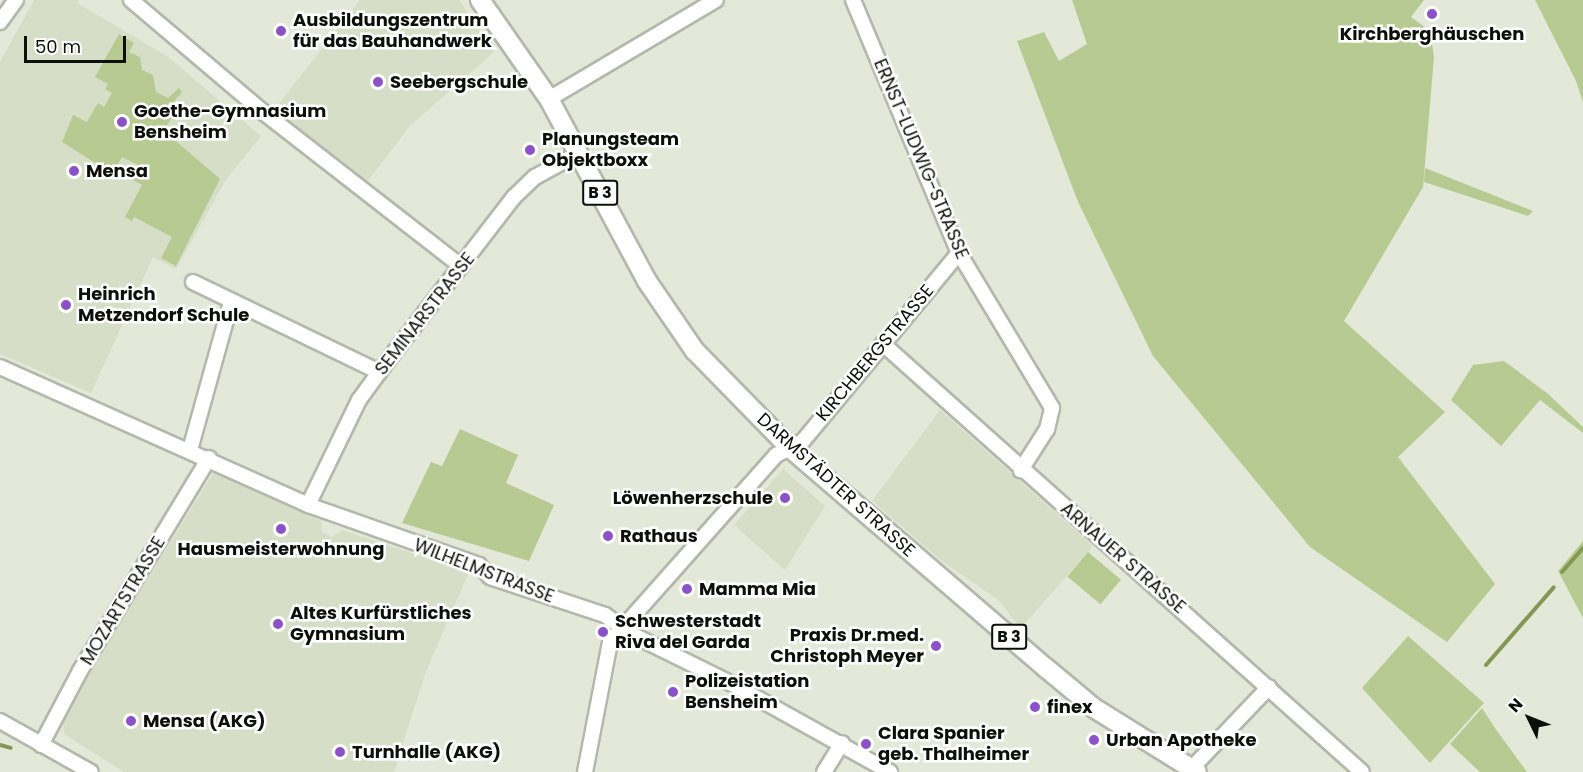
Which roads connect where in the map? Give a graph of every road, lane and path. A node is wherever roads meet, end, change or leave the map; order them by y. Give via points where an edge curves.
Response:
1 (16, 0) edge
2 (131, 0) edge
3 (480, 0) edge
4 (716, 0) edge
5 (853, 0) edge
6 (0, 22) edge
7 (549, 99) junction
8 (579, 153) junction
9 (959, 253) junction
10 (461, 266) junction
11 (193, 282) dead end
12 (231, 302) junction
13 (883, 344) junction
14 (0, 367) edge
15 (379, 372) junction
16 (790, 448) junction
17 (190, 450) junction
18 (209, 458) junction
19 (1021, 470) junction
20 (308, 506) junction
21 (621, 628) junction
22 (1269, 687) junction
23 (0, 721) edge
24 (842, 743) junction
25 (40, 745) junction
26 (1194, 770) edge
27 (91, 772) edge
28 (585, 772) edge
29 (824, 772) edge
30 (890, 772) edge
31 (1362, 772) edge

1 - 6 street
2 - 10 street via 263,112
3 - 7 main road, DARMSTÄDTER STRASSE / B 3
4 - 7 street
5 - 9 street, ERNST-LUDWIG-STRASSE
7 - 8 main road, DARMSTÄDTER STRASSE / B 3
8 - 10 street, SEMINARSTRASSE via 535,177 514,197
8 - 16 main road, DARMSTÄDTER STRASSE / B 3 via 647,281 695,351
9 - 13 street, KIRCHBERGSTRASSE
9 - 19 street, ERNST-LUDWIG-STRASSE via 1052,408 1045,435
10 - 15 street, SEMINARSTRASSE
11 - 12 street
12 - 15 street
12 - 17 street
13 - 16 street, KIRCHBERGSTRASSE via 802,442
13 - 19 street, ARNAUER STRASSE
14 - 17 street, WILHELMSTRASSE
15 - 20 street, SEMINARSTRASSE via 359,400
16 - 21 street, KIRCHBERGSTRASSE via 776,455
16 - 26 main road, DARMSTÄDTER STRASSE / B 3 via 1094,708
17 - 18 street, WILHELMSTRASSE
18 - 20 street, WILHELMSTRASSE
18 - 25 street, MOZARTSTRASSE via 80,671
19 - 22 street, ARNAUER STRASSE
20 - 21 street, WILHELMSTRASSE via 479,565 490,577 605,615
21 - 24 street, WILHELMSTRASSE
21 - 28 street, KIRCHBERGSTRASSE via 605,652
22 - 26 street
22 - 31 street, ARNAUER STRASSE
23 - 25 street
24 - 29 street
24 - 30 street, WILHELMSTRASSE
25 - 27 street

